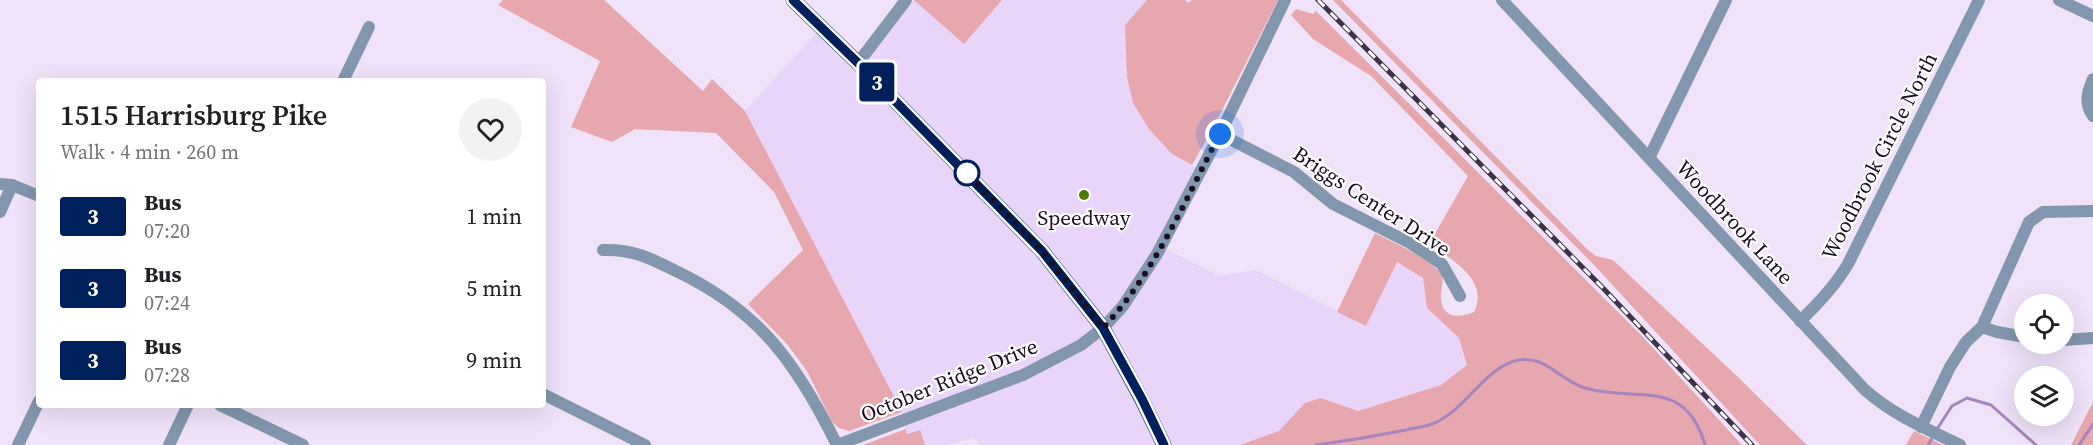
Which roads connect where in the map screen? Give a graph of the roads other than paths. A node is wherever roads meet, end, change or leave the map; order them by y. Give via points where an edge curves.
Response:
1 (793, 0) edge
2 (906, 0) edge
3 (1285, 0) edge
4 (1502, 0) edge
5 (1726, 0) edge
6 (1979, 0) edge
7 (2059, 0) edge
8 (2093, 16) edge
9 (369, 27) dead end
10 (858, 63) junction
11 (344, 78) edge
12 (2093, 79) edge
13 (2091, 112) edge
14 (1220, 134) junction
15 (1649, 158) junction
16 (6, 185) edge
17 (36, 195) edge
18 (2093, 211) edge
19 (0, 212) edge
20 (603, 250) dead end
21 (1460, 296) dead end
22 (1800, 321) junction
23 (1982, 327) junction
24 (1103, 328) junction
25 (2014, 335) edge
26 (2093, 338) edge
27 (2074, 339) edge
28 (546, 394) edge
29 (36, 406) edge
30 (187, 408) edge
31 (226, 408) edge
32 (1930, 431) junction
33 (18, 445) edge
34 (169, 445) edge
35 (303, 445) edge
36 (645, 445) edge
37 (837, 445) edge
38 (1164, 445) edge
39 (1960, 445) edge

1 - 10 main road
2 - 10 street
3 - 14 street, October Ridge Drive
4 - 15 street, Woodbrook Lane
5 - 15 street
6 - 22 street, Woodbrook Circle North via 1848,264 1819,304
7 - 8 street
9 - 11 street
10 - 24 main road via 1042,251
12 - 13 street via 2087,92
14 - 21 street, Briggs Center Drive via 1294,172 1333,204 1442,264
14 - 24 street, October Ridge Drive via 1156,254 1123,306
15 - 22 street, Woodbrook Lane
16 - 17 street
16 - 19 street
18 - 23 street via 2043,212 2028,222
20 - 37 street via 620,249 647,257 724,298 748,317 770,338 804,383
22 - 32 street, Woodbrook Lane via 1884,407
23 - 25 street
23 - 32 street via 1966,342 1950,367
24 - 37 street, October Ridge Drive via 1081,345 1023,375
24 - 38 main road
26 - 27 street
28 - 36 street
29 - 33 street
30 - 34 street
31 - 35 street
32 - 39 street, Woodbrook Lane

